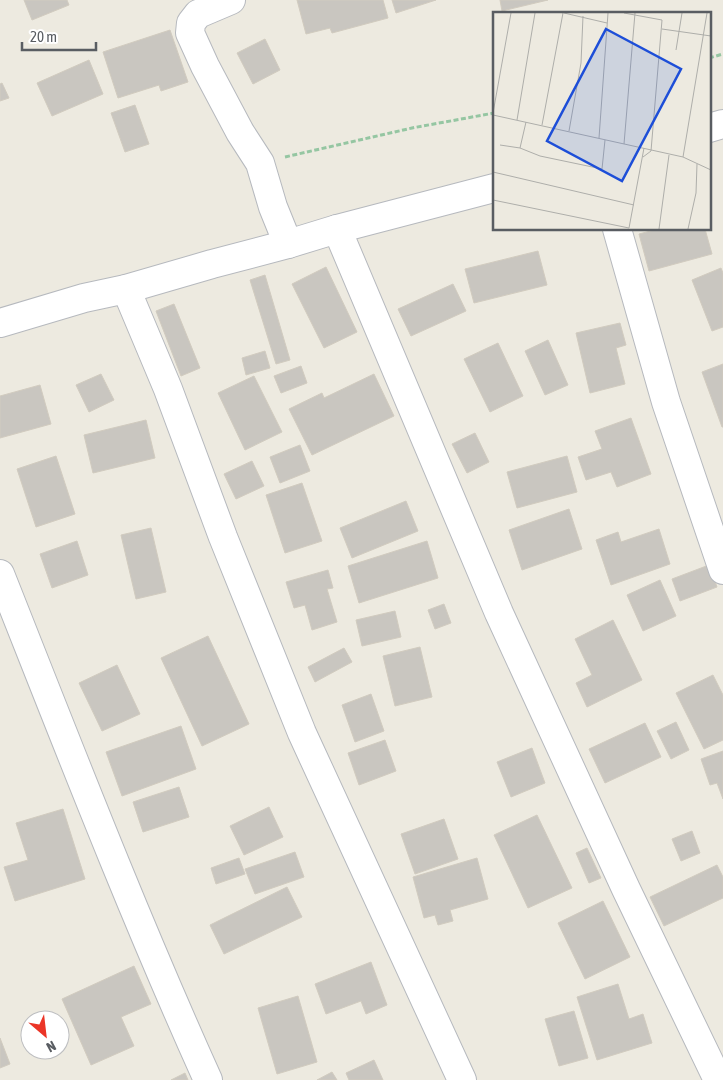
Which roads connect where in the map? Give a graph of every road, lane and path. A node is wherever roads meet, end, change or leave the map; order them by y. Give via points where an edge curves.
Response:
1 (231, 0) edge
2 (723, 54) edge
3 (710, 58) edge
4 (493, 113) edge
5 (723, 124) edge
6 (710, 128) edge
7 (260, 163) junction
8 (493, 188) edge
9 (337, 229) junction
10 (617, 230) edge
11 (288, 244) junction
12 (126, 289) junction
13 (0, 323) edge
14 (723, 570) edge
15 (0, 574) edge
16 (208, 1080) edge
17 (462, 1080) edge
18 (718, 1080) edge

1 - 7 street via 198,14 191,23 190,33 240,132
2 - 3 path
4 - 7 path
5 - 6 street
7 - 11 street
8 - 9 street
9 - 11 street
9 - 18 street via 499,613
10 - 14 street via 666,402
11 - 12 street
12 - 13 street
12 - 17 street via 168,388 223,537 302,734
15 - 16 street via 102,831

